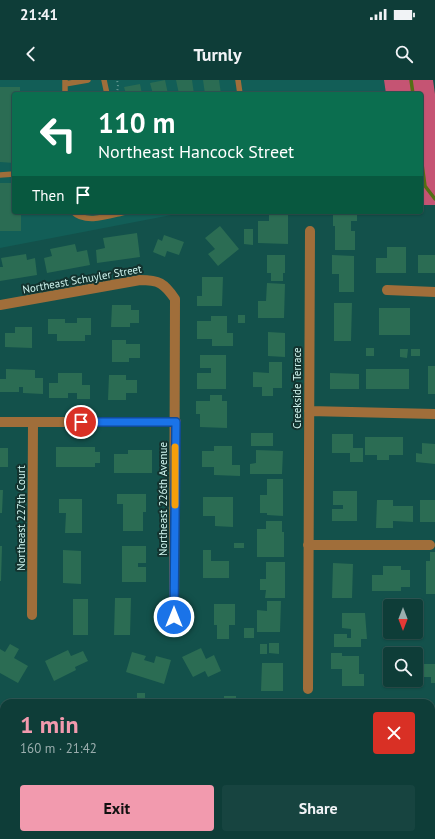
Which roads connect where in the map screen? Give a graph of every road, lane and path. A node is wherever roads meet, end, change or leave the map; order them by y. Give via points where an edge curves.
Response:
1 (88, 80) edge
2 (104, 80) edge
3 (117, 80) edge
4 (238, 80) edge
5 (65, 82) edge
6 (107, 92) edge
7 (117, 92) edge
8 (240, 92) edge
9 (12, 174) edge
10 (0, 175) edge
11 (75, 214) edge
12 (115, 214) edge
13 (310, 232) dead end
14 (167, 287) joint
15 (388, 290) dead end
16 (435, 292) edge
17 (0, 305) edge
18 (309, 411) junction
19 (435, 414) edge
20 (0, 422) edge
21 (33, 422) junction
22 (176, 422) junction
23 (308, 545) junction
24 (430, 545) dead end
25 (32, 615) dead end
26 (174, 617) dead end
27 (308, 689) dead end

1 - 5 lane
2 - 6 lane
3 - 7 path
4 - 8 lane
9 - 10 lane
11 - 12 lane via 87,219
13 - 18 street, Creekside Terrace
14 - 17 street, Northeast Schuyler Street via 154,280 140,280
14 - 22 street, Northeast 226th Avenue via 175,298
15 - 16 street
18 - 19 street
18 - 23 street, Creekside Terrace
20 - 21 street
21 - 22 street
21 - 25 street, Northeast 227th Court
22 - 26 street, Northeast 226th Avenue
23 - 24 street
23 - 27 street, Creekside Terrace

